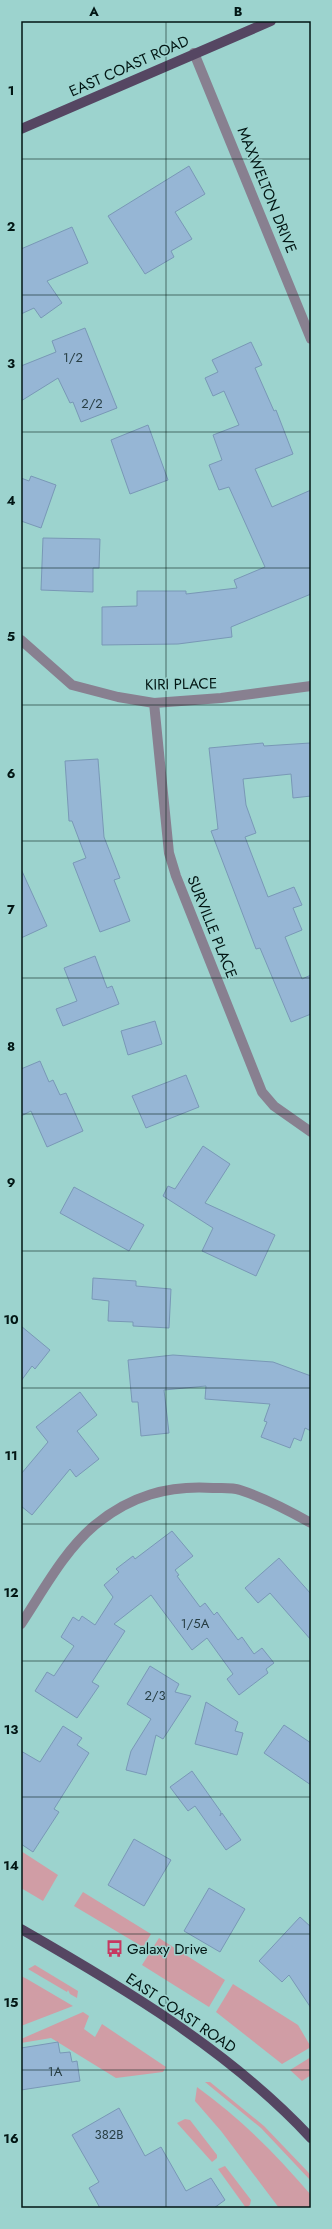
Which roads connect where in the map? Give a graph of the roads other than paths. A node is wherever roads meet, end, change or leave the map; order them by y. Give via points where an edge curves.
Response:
1 (271, 21) edge
2 (194, 53) junction
3 (21, 129) edge
4 (311, 339) edge
5 (21, 640) edge
6 (311, 686) edge
7 (154, 703) junction
8 (311, 1132) edge
9 (311, 1523) edge
10 (21, 1624) edge
11 (21, 1929) edge
12 (311, 2138) edge

1 - 2 main road, EAST COAST ROAD
2 - 3 main road, EAST COAST ROAD
2 - 4 street, MAXWELTON DRIVE
5 - 7 street, KIRI PLACE via 72,685
6 - 7 street, KIRI PLACE via 221,698
7 - 8 street, SURVILLE PLACE via 169,853 176,876 262,1092 274,1106
9 - 10 street via 276,1503 238,1489 190,1486 150,1493 121,1507 95,1526 66,1558
11 - 12 main road, EAST COAST ROAD via 195,2038 278,2104

